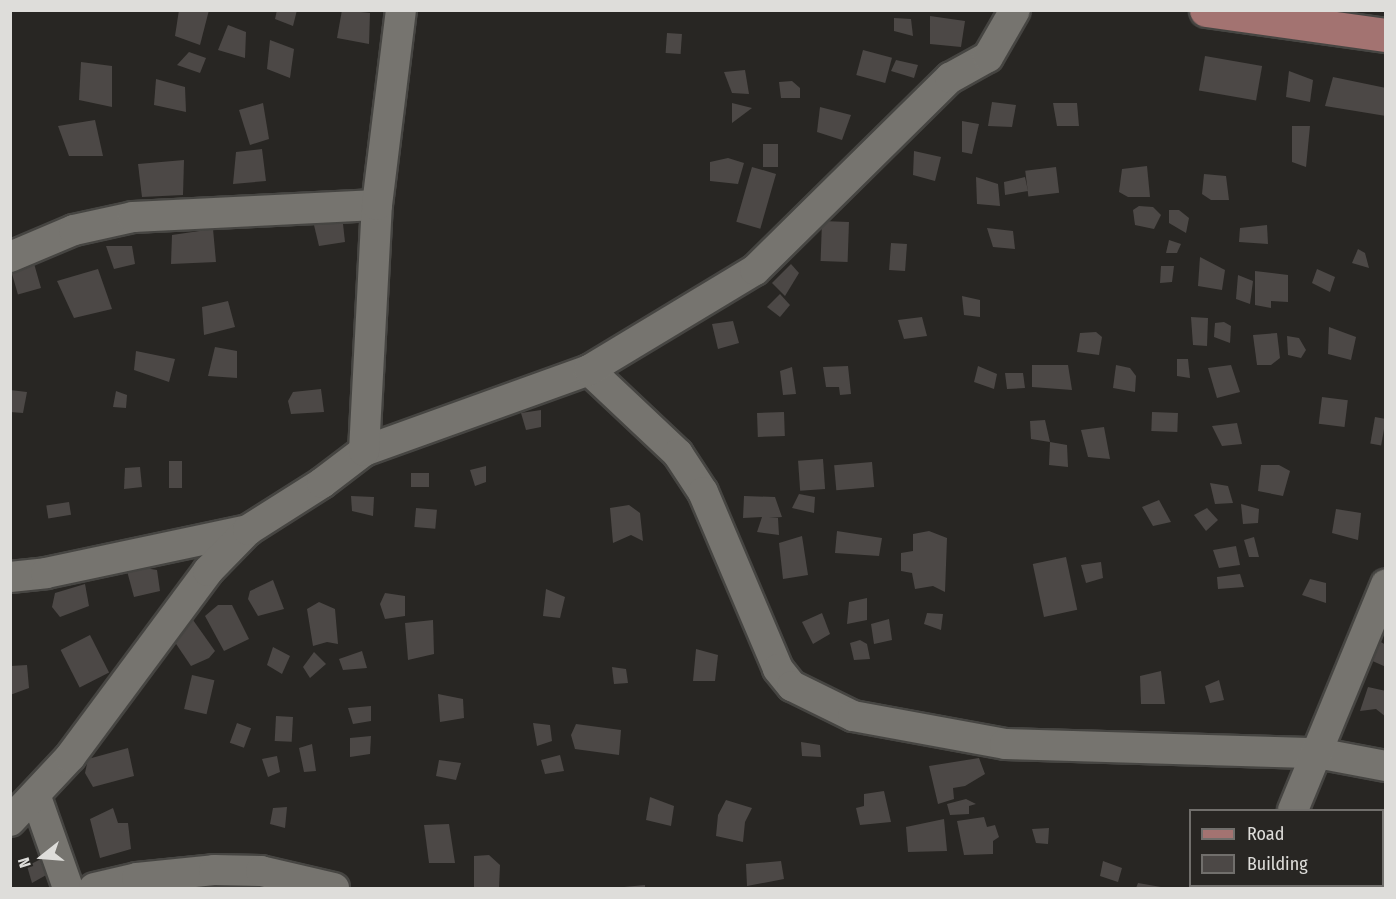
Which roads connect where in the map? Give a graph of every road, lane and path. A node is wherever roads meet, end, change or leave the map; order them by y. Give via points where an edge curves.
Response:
1 (401, 10) edge
2 (1015, 10) edge
3 (1206, 10) edge
4 (1293, 16) edge
5 (1386, 35) edge
6 (377, 205) junction
7 (10, 257) edge
8 (589, 370) junction
9 (364, 451) junction
10 (248, 530) junction
11 (10, 577) edge
12 (1386, 584) edge
13 (1317, 753) junction
14 (1386, 766) edge
15 (36, 797) junction
16 (1293, 809) edge
17 (10, 821) edge
18 (68, 888) edge
19 (94, 888) edge
20 (334, 888) edge

1 - 6 street
2 - 8 street via 988,57 950,78 755,270
3 - 4 main road
4 - 5 main road
6 - 7 street via 133,217 74,230
6 - 9 street
8 - 9 street
8 - 13 street via 678,454 703,492 766,647 792,686 853,716 1005,744
9 - 10 street
10 - 11 street via 46,573
10 - 15 street via 208,571
12 - 13 street
13 - 14 street
13 - 16 street
15 - 17 street
15 - 18 street
19 - 20 street via 137,878 214,870 261,871

